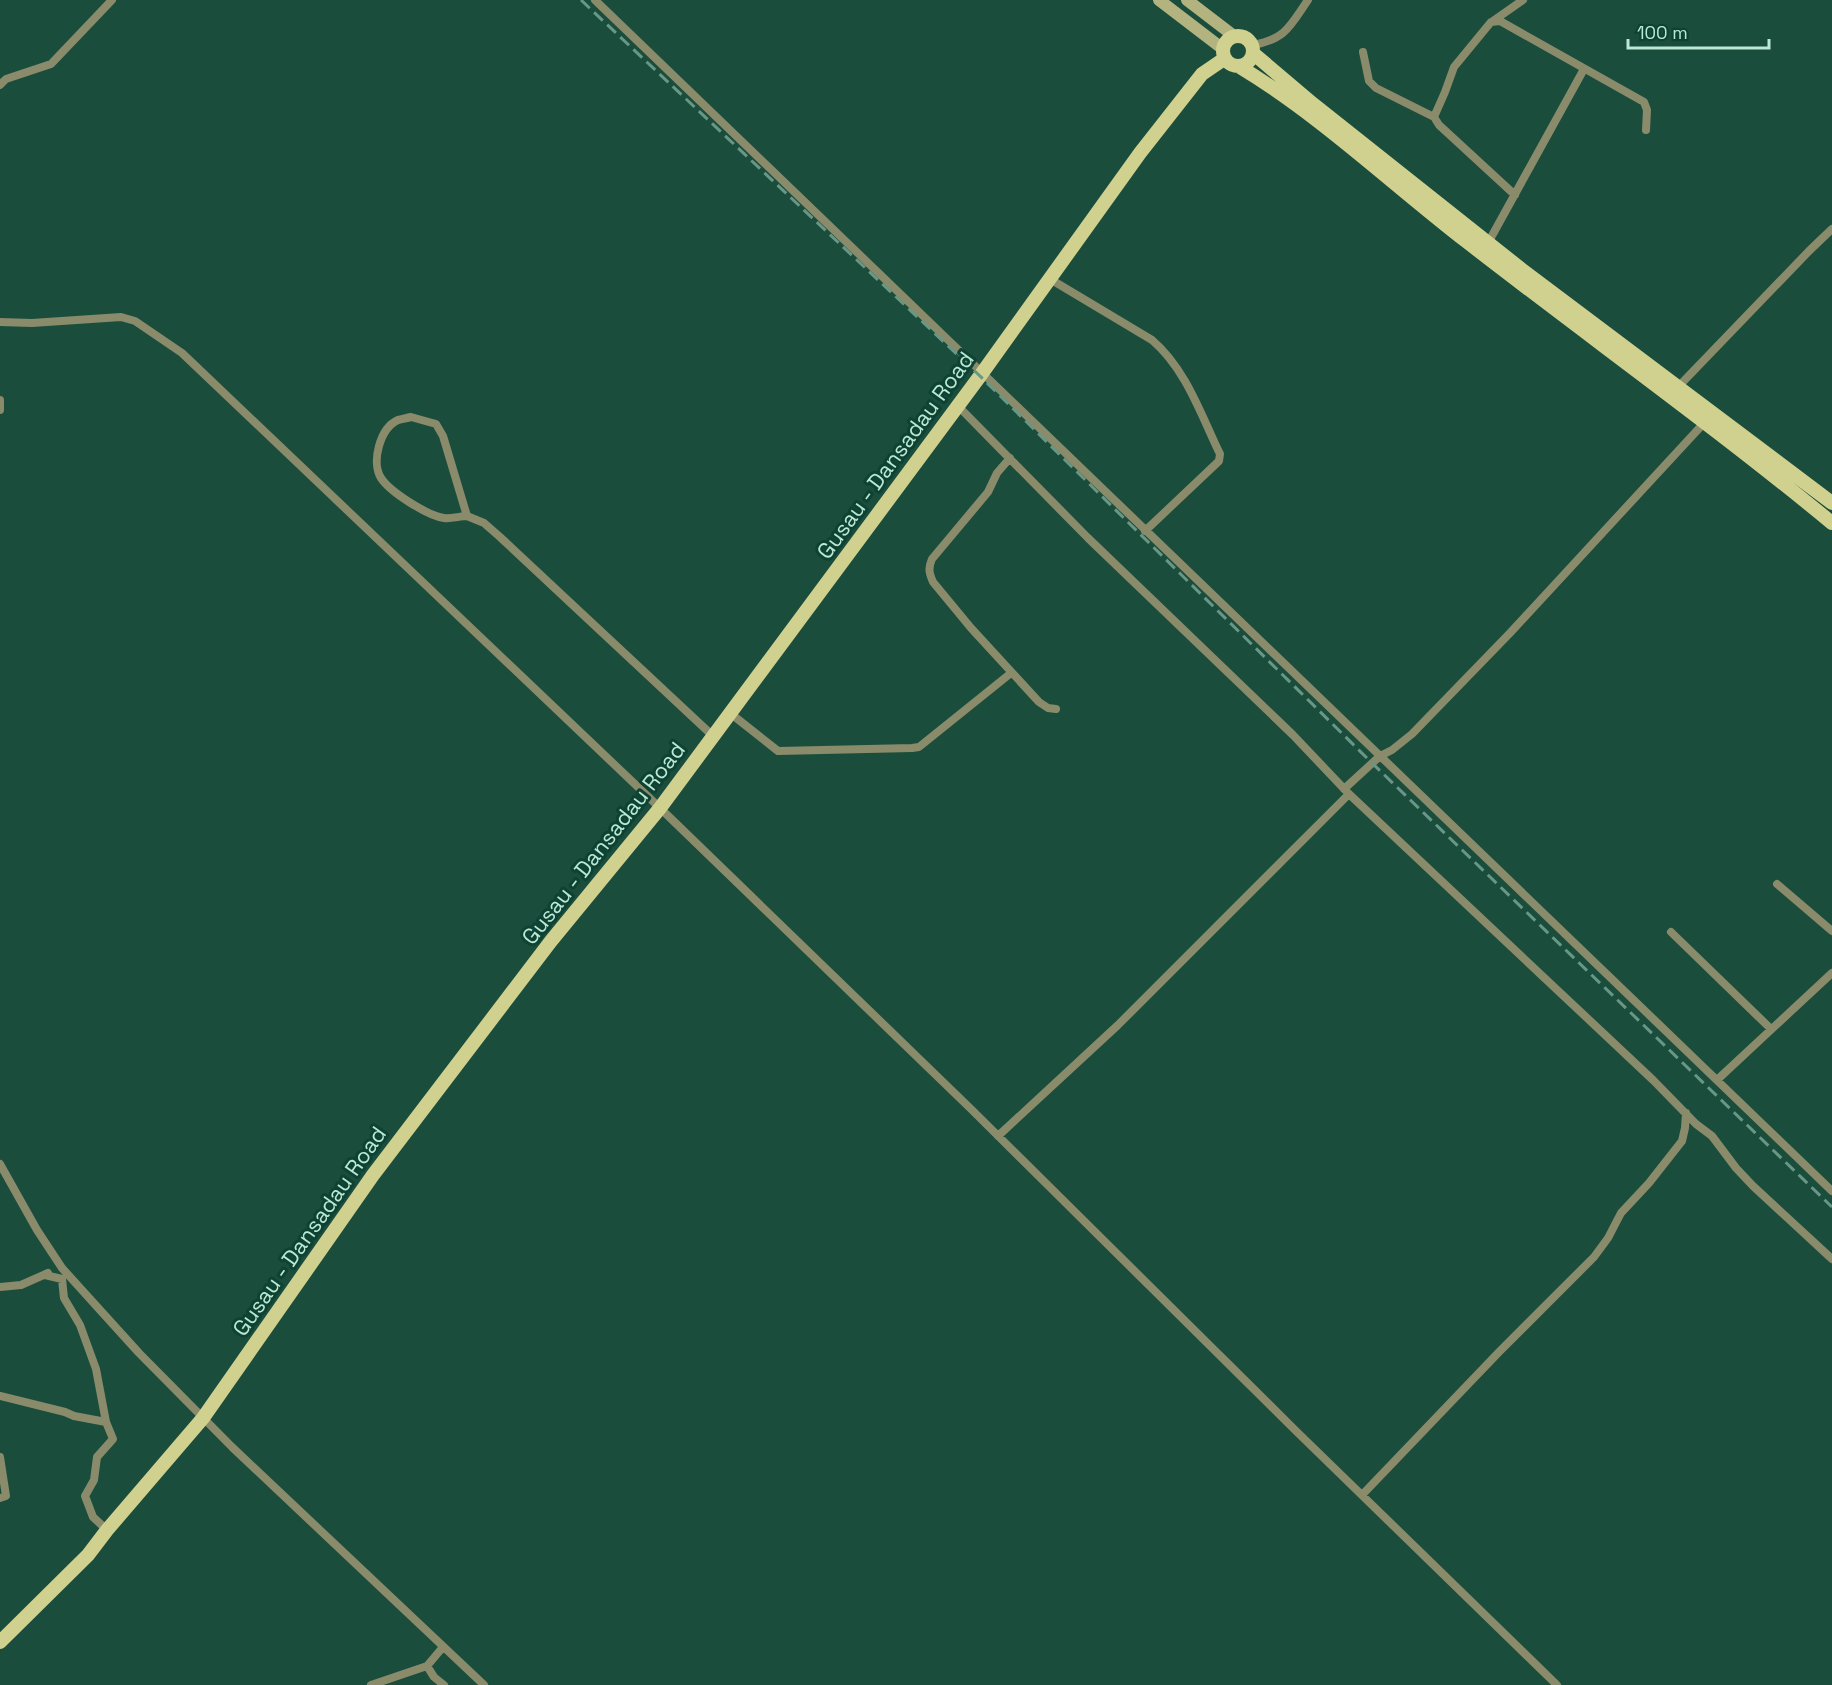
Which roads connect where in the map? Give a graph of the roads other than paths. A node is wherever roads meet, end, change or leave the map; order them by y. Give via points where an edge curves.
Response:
1 (112, 0) edge
2 (595, 0) edge
3 (1159, 0) edge
4 (1187, 0) edge
5 (1308, 0) edge
6 (1523, 0) edge
7 (1493, 22) junction
8 (1234, 36) junction
9 (1253, 50) junction
10 (1363, 52) dead end
11 (1224, 54) junction
12 (1240, 67) junction
13 (1584, 69) junction
14 (0, 85) edge
15 (1434, 117) junction
16 (1646, 130) dead end
17 (1515, 195) junction
18 (1832, 229) edge
19 (1488, 243) junction
20 (1050, 279) junction
21 (0, 322) edge
22 (983, 371) junction
23 (1678, 387) junction
24 (0, 400) edge
25 (957, 405) junction
26 (0, 410) edge
27 (1704, 423) junction
28 (1010, 459) junction
29 (1832, 503) edge
30 (467, 516) junction
31 (1832, 523) edge
32 (1145, 531) junction
33 (1011, 673) junction
34 (1056, 709) dead end
35 (730, 712) junction
36 (713, 736) junction
37 (1380, 756) junction
38 (1346, 791) junction
39 (660, 808) junction
40 (1777, 884) dead end
41 (1832, 931) edge
42 (1671, 932) dead end
43 (1832, 973) edge
44 (1771, 1029) junction
45 (1717, 1080) junction
46 (1686, 1113) junction
47 (998, 1136) junction
48 (0, 1164) edge
49 (1832, 1191) edge
50 (1832, 1259) edge
51 (62, 1268) junction
52 (45, 1275) junction
53 (0, 1287) edge
54 (0, 1396) edge
55 (203, 1418) junction
56 (106, 1422) junction
57 (0, 1457) edge
58 (1362, 1495) junction
59 (0, 1497) edge
60 (107, 1530) junction
61 (0, 1642) edge
62 (443, 1647) junction
63 (427, 1666) junction
64 (371, 1685) edge
65 (444, 1685) edge
66 (484, 1685) edge
67 (1557, 1685) edge

1 - 14 street via 51,64 6,79
2 - 22 street
3 - 11 main road
4 - 8 main road
5 - 9 street via 1283,35
6 - 7 street
7 - 13 street via 1500,21
7 - 15 street via 1454,67
8 - 9 main road via 1247,39
8 - 11 main road via 1227,41
9 - 12 main road via 1250,62
9 - 19 main road via 1313,104
10 - 15 street via 1369,81 1376,88
11 - 12 main road via 1232,66
11 - 20 main road, Gusau - Dansadau Road via 1202,74 1140,153
12 - 27 main road via 1282,94
13 - 16 street via 1644,102
13 - 17 street
15 - 17 street
17 - 19 street
18 - 23 street
19 - 23 main road
20 - 22 main road, Gusau - Dansadau Road
20 - 32 street via 1166,352 1220,454 1219,460
21 - 39 street via 121,317 135,321 182,353
22 - 25 main road, Gusau - Dansadau Road
22 - 32 street
23 - 29 main road
24 - 26 street
25 - 28 street
25 - 35 main road, Gusau - Dansadau Road
27 - 31 main road
27 - 37 street via 1412,734
28 - 33 street via 933,559 929,574
28 - 38 street
30 - 30 street via 443,518 420,508 379,476 379,446 396,421 411,417 436,424
30 - 36 street via 500,537
32 - 37 street
33 - 34 street via 1039,702
33 - 35 street via 920,747 778,751
35 - 36 main road, Gusau - Dansadau Road
36 - 39 main road, Gusau - Dansadau Road
37 - 38 street
37 - 45 street
38 - 46 street
38 - 47 street via 1118,1025
39 - 47 street
39 - 55 main road, Gusau - Dansadau Road via 551,941 374,1175
40 - 41 street
42 - 44 street
43 - 44 street
44 - 45 street
45 - 49 street
46 - 50 street via 1712,1136 1753,1186
46 - 58 street via 1682,1141 1621,1213 1594,1257
47 - 58 street
48 - 51 street
51 - 52 street
51 - 55 street
52 - 53 street via 21,1285
52 - 56 street via 62,1279 64,1298 80,1325 96,1369
54 - 56 street
55 - 60 main road, Gusau - Dansadau Road
55 - 62 street
56 - 60 street via 113,1439 97,1457 94,1480 85,1496 93,1517
57 - 59 street via 6,1496
58 - 67 street
60 - 61 main road, Gusau - Dansadau Road via 88,1556
62 - 63 street
62 - 66 street
63 - 64 street
63 - 65 street

